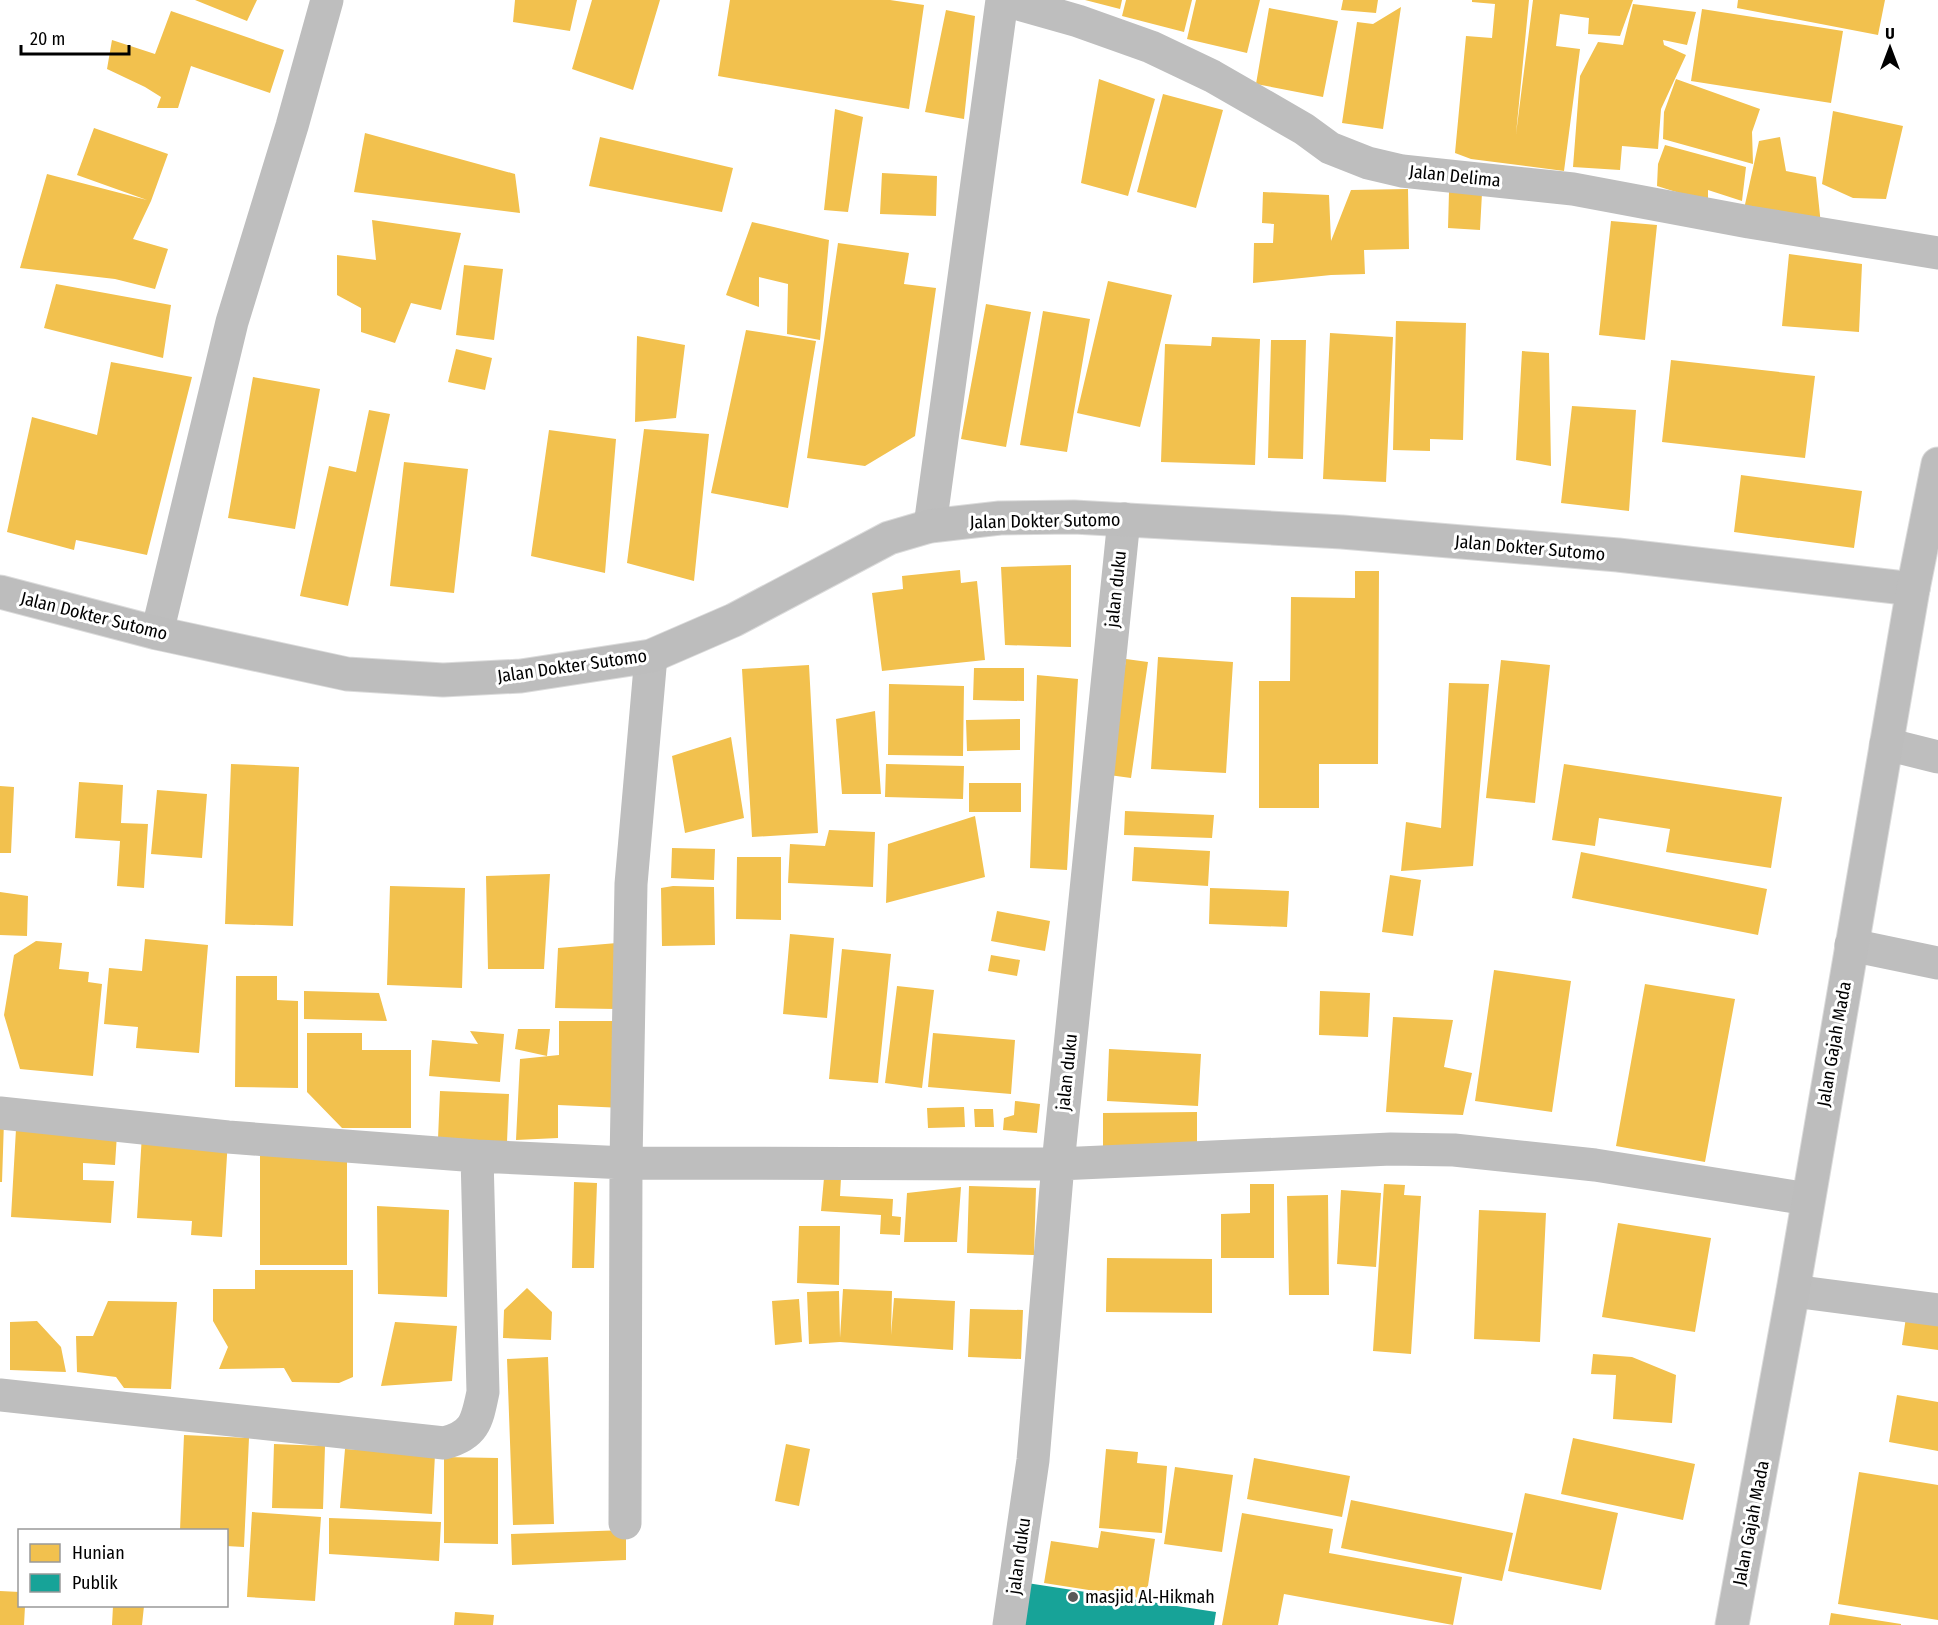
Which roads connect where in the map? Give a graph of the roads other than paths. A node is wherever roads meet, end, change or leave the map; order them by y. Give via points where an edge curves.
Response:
1 (327, 0) edge
2 (1003, 0) edge
3 (1938, 253) edge
4 (1938, 464) edge
5 (1124, 519) junction
6 (930, 526) junction
7 (1912, 589) junction
8 (0, 592) edge
9 (157, 633) junction
10 (651, 656) junction
11 (1886, 744) junction
12 (1938, 757) edge
13 (1851, 945) junction
14 (1938, 963) edge
15 (0, 1113) edge
16 (477, 1156) junction
17 (626, 1163) junction
18 (1058, 1164) junction
19 (1808, 1199) junction
20 (1793, 1291) junction
21 (1938, 1310) edge
22 (0, 1395) edge
23 (625, 1523) dead end
24 (1009, 1625) edge
25 (1732, 1625) edge

1 - 9 street via 232,322
2 - 3 street, Jalan Delima via 1150,47 1212,76 1330,148 1368,163 1402,171 1573,189
2 - 6 street
4 - 7 main road, Jalan Gajah Mada
5 - 6 main road, Jalan Dokter Sutomo via 1000,518
5 - 7 main road, Jalan Dokter Sutomo via 1540,548
5 - 18 street, jalan duku
6 - 10 main road, Jalan Dokter Sutomo via 889,538 734,620
7 - 11 main road, Jalan Gajah Mada
8 - 9 main road, Jalan Dokter Sutomo
9 - 10 main road, Jalan Dokter Sutomo via 346,674 443,680 521,676
10 - 17 street via 631,884
11 - 12 street
11 - 13 main road, Jalan Gajah Mada
13 - 14 street
13 - 19 main road, Jalan Gajah Mada
15 - 16 street via 228,1137
16 - 17 street
16 - 22 street via 483,1392 471,1430 458,1440 444,1443
17 - 18 street
17 - 23 street
18 - 19 street via 1391,1149 1454,1150 1596,1165
18 - 24 street, jalan duku via 1033,1460
19 - 20 main road, Jalan Gajah Mada
20 - 21 street
20 - 25 main road, Jalan Gajah Mada

